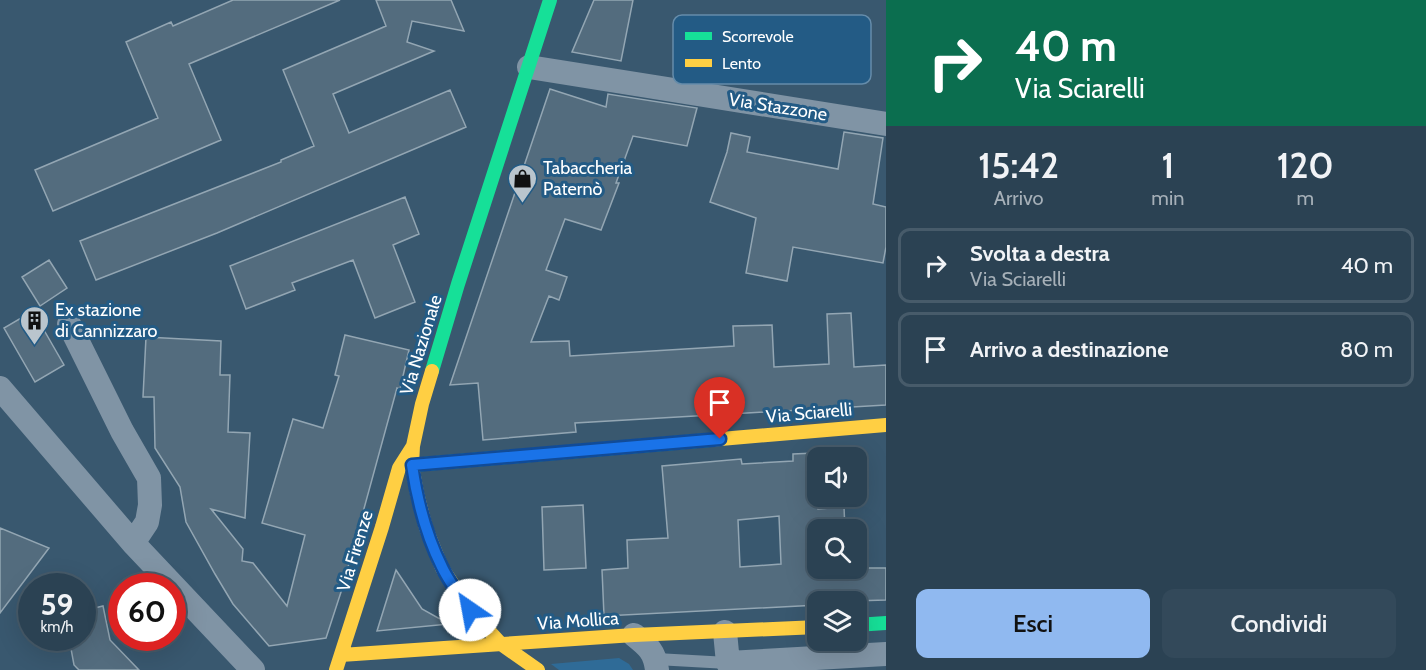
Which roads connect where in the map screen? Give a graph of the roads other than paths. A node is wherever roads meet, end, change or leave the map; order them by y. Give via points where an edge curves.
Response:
1 (550, 0) edge
2 (529, 67) junction
3 (886, 124) edge
4 (69, 324) dead end
5 (0, 388) edge
6 (886, 425) edge
7 (413, 446) junction
8 (412, 465) junction
9 (420, 506) junction
10 (382, 527) junction
11 (133, 543) junction
12 (886, 623) edge
13 (867, 624) edge
14 (807, 628) edge
15 (725, 632) junction
16 (634, 635) junction
17 (501, 644) junction
18 (886, 654) edge
19 (341, 655) junction
20 (656, 664) edge
21 (728, 666) edge
22 (253, 670) edge
23 (336, 670) edge
24 (538, 670) edge

1 - 2 street, Via Nazionale
2 - 3 street, Via Stazzone
2 - 7 street, Via Nazionale via 445,327
4 - 11 street via 149,478 147,522
5 - 11 street
6 - 8 street, Via Sciarelli
7 - 8 street, Via Nazionale
7 - 10 street, Via Firenze via 399,468
8 - 9 street, Via Nazionale
9 - 10 street via 392,516
9 - 17 street, Via Nazionale via 442,568 470,610
10 - 19 street, Via Firenze
11 - 22 street
12 - 13 street
14 - 15 street, Via Mollica
15 - 16 street, Via Mollica
15 - 21 street
16 - 17 street, Via Mollica
16 - 20 street via 648,645
17 - 19 street, Via Mollica
17 - 24 street, Via Nazionale
18 - 21 street
19 - 23 street, Via Firenze
20 - 21 lane

